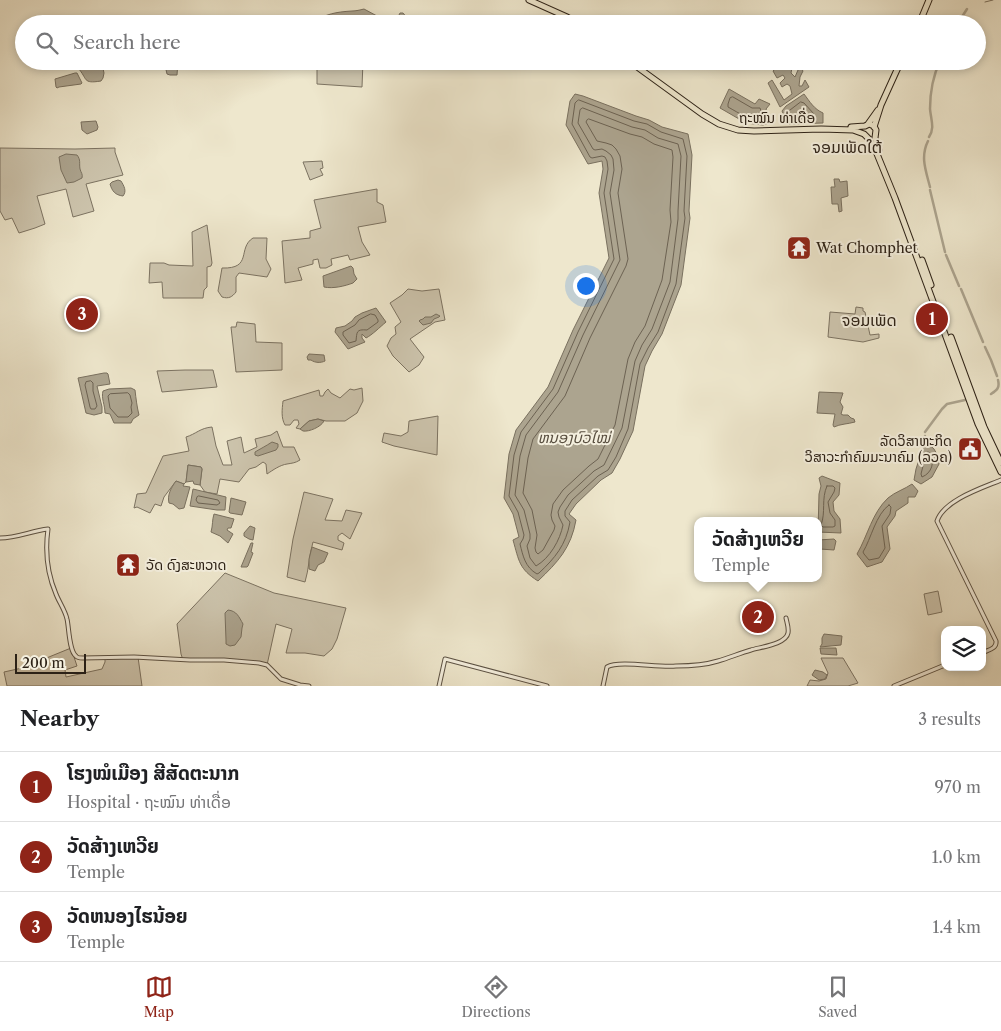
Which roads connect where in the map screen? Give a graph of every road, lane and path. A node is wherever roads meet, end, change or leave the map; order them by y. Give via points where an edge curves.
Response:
1 (529, 0) edge
2 (929, 0) edge
3 (563, 15) edge
4 (923, 15) edge
5 (641, 70) edge
6 (897, 70) edge
7 (881, 105) junction
8 (867, 125) junction
9 (874, 127) junction
10 (825, 129) junction
11 (875, 134) junction
12 (865, 135) junction
13 (951, 342) junction
14 (1001, 463) edge
15 (1001, 472) edge
16 (1001, 480) edge
17 (0, 538) edge
18 (786, 618) dead end
19 (986, 651) edge
20 (941, 667) edge
21 (308, 686) edge
22 (439, 686) edge
23 (547, 686) edge
24 (603, 686) edge
25 (894, 686) edge

1 - 3 main road
2 - 4 main road
5 - 10 main road, ຖະໝົນ ທ່າເດື່ອ via 724,126 754,131
6 - 7 main road
7 - 8 main road
7 - 9 main road
8 - 9 main road
8 - 10 main road, ຖະໝົນ ທ່າເດື່ອ
8 - 12 main road via 863,130
9 - 11 main road
10 - 12 main road, ຖະໝົນ ທ່າເດື່ອ via 853,130
11 - 12 main road via 871,137
11 - 13 main road
12 - 13 main road via 875,149
13 - 14 main road
13 - 15 main road via 978,424
16 - 19 street via 951,503 937,521 996,641 995,647
17 - 21 street via 48,529 46,555 50,573 77,657 259,663 267,665 281,679
18 - 24 street via 788,633 780,642 695,665 611,665 607,666
20 - 25 street
22 - 23 street via 445,659

